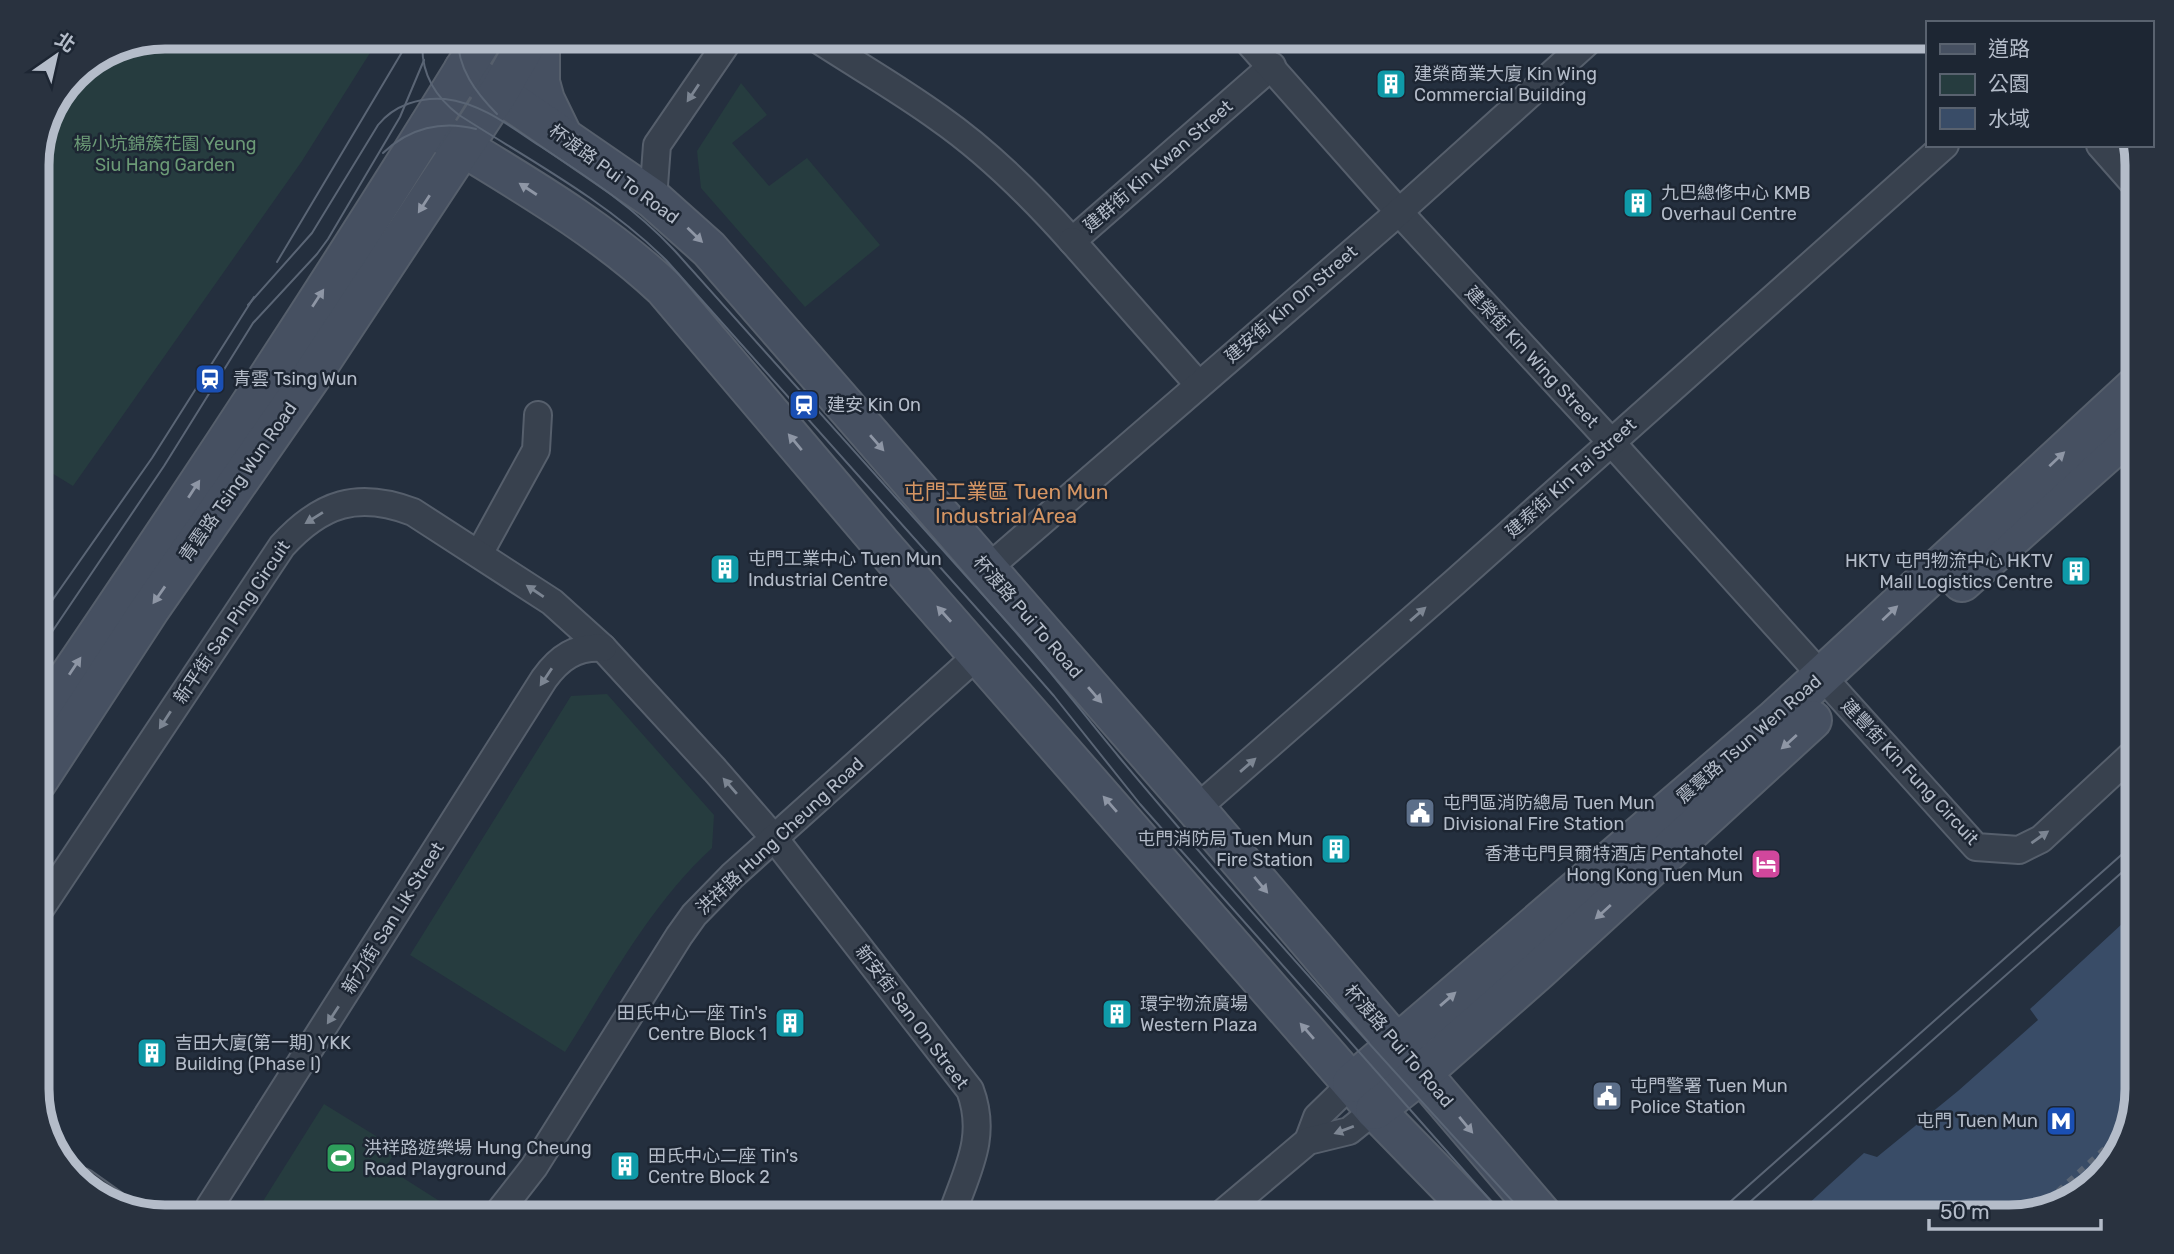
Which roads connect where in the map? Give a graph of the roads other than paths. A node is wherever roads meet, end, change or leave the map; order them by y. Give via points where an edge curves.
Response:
1 (476, 49) edge
2 (523, 49) edge
3 (540, 49) edge
4 (723, 49) edge
5 (833, 49) edge
6 (1256, 49) edge
7 (1580, 49) edge
8 (1272, 66) junction
9 (464, 69) junction
10 (499, 92) junction
11 (429, 126) junction
12 (562, 135) junction
13 (461, 146) junction
14 (1943, 147) edge
15 (2102, 147) edge
16 (2125, 173) edge
17 (653, 199) junction
18 (1399, 212) junction
19 (1072, 241) junction
20 (1198, 384) junction
21 (2125, 397) edge
22 (538, 415) dead end
23 (2125, 437) edge
24 (1611, 442) junction
25 (478, 554) junction
26 (987, 569) junction
27 (603, 648) junction
28 (979, 654) junction
29 (1830, 686) junction
30 (49, 705) edge
31 (2125, 761) edge
32 (49, 764) edge
33 (1196, 809) junction
34 (774, 838) junction
35 (49, 896) edge
36 (1397, 1044) junction
37 (1422, 1073) junction
38 (1364, 1096) junction
39 (1308, 1141) junction
40 (210, 1205) edge
41 (504, 1205) edge
42 (955, 1205) edge
43 (1232, 1205) edge
44 (1468, 1205) edge
45 (1534, 1205) edge

1 - 9 main road, 青雲路 Tsing Wun Road
2 - 10 main road, 青雲路 Tsing Wun Road
3 - 12 main road via 540,82
4 -> 17 street via 657,145
5 - 19 street, 建群街 Kin Kwan Street via 939,117 979,149
6 - 8 street, 建榮街 Kin Wing Street
7 - 18 street, 建安街 Kin On Street
8 - 18 street, 建榮街 Kin Wing Street
8 - 19 street, 建群街 Kin Kwan Street
9 - 10 main road, 杯渡路 Pui To Road
9 - 11 main road, 青雲路 Tsing Wun Road
10 - 12 main road, 杯渡路 Pui To Road
10 - 13 main road, 青雲路 Tsing Wun Road
11 - 13 main road
30 -> 11 main road, 青雲路 Tsing Wun Road
12 - 17 main road, 杯渡路 Pui To Road
28 -> 13 main road via 664,288 585,226
13 -> 32 main road, 青雲路 Tsing Wun Road
14 - 24 street, 建泰街 Kin Tai Street
15 - 16 street
17 -> 26 main road, 杯渡路 Pui To Road via 709,249
18 - 20 street, 建安街 Kin On Street
18 - 24 street, 建榮街 Kin Wing Street
19 - 20 street
20 - 26 street, 建安街 Kin On Street
29 -> 21 main road, 震寰路 Tsun Wen Road
22 - 25 street via 536,450
23 - 29 main road, 震寰路 Tsun Wen Road via 1879,657
24 - 29 street, 建榮街 Kin Wing Street
33 -> 24 street, 建泰街 Kin Tai Street
27 -> 25 street, 新平街 San Ping Circuit via 552,602
25 -> 35 street, 新平街 San Ping Circuit via 413,512 378,501 332,508 294,532 272,558
26 -> 33 main road, 杯渡路 Pui To Road
34 -> 27 street, 新平街 San Ping Circuit
27 -> 40 street, 新力街 San Lik Street via 590,647 564,657 544,679
28 - 34 street, 洪祥路 Hung Cheung Road
38 -> 28 main road
29 -> 31 street, 建豐街 Kin Fung Circuit via 1976,847 2018,850 2040,839
36 -> 29 main road, 震寰路 Tsun Wen Road
29 -> 37 main road, 震寰路 Tsun Wen Road
33 -> 36 main road, 杯渡路 Pui To Road
34 - 41 street, 洪祥路 Hung Cheung Road via 711,897 679,936 534,1167
34 - 42 street, 新安街 San On Street via 970,1090 979,1125 977,1143
36 - 37 main road, 杯渡路 Pui To Road
36 - 38 main road, 震寰路 Tsun Wen Road
37 - 38 main road, 震寰路 Tsun Wen Road
37 -> 45 main road, 杯渡路 Pui To Road
38 - 39 street via 1317,1117
38 -> 39 street via 1349,1131
38 - 44 main road
39 - 43 street

